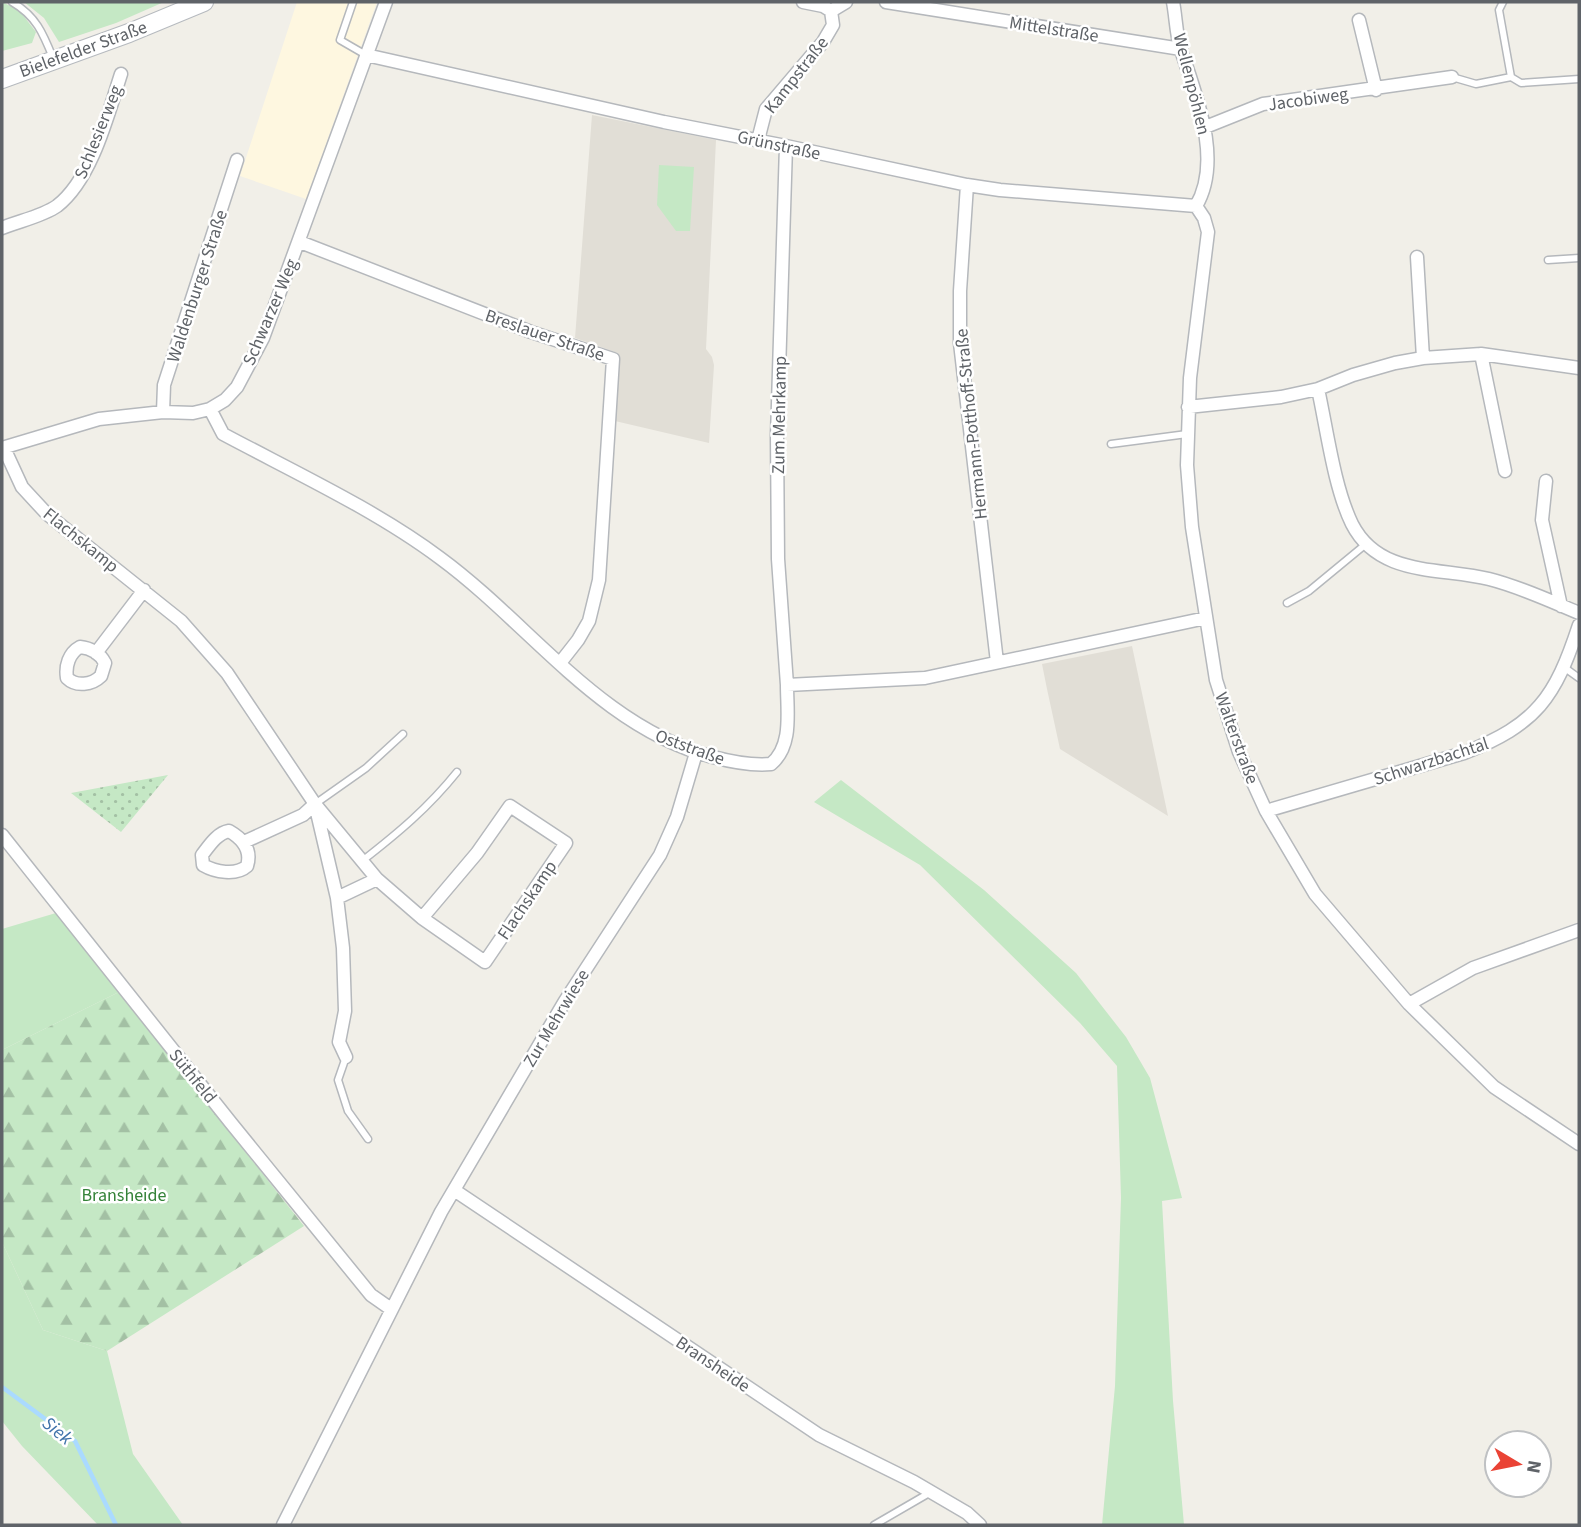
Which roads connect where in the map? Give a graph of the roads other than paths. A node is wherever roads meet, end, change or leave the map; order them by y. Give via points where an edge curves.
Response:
1 (12, 2) edge
2 (204, 2) edge
3 (353, 2) edge
4 (386, 2) edge
5 (803, 2) edge
6 (846, 2) edge
7 (886, 2) edge
8 (1173, 2) edge
9 (1503, 2) edge
10 (831, 11) junction
11 (1359, 20) dead end
12 (1181, 49) junction
13 (366, 55) junction
14 (53, 60) junction
15 (121, 74) dead end
16 (1452, 77) joint
17 (1511, 77) junction
18 (2, 79) edge
19 (1579, 79) edge
20 (1376, 90) junction
21 (1203, 128) junction
22 (758, 140) junction
23 (786, 146) junction
24 (237, 160) dead end
25 (967, 185) junction
26 (1196, 206) junction
27 (2, 228) edge
28 (300, 242) junction
29 (1417, 257) dead end
30 (1579, 258) edge
31 (1548, 260) dead end
32 (1481, 355) junction
33 (1423, 358) junction
34 (1579, 368) edge
35 (1318, 389) junction
36 (1188, 407) junction
37 (210, 409) junction
38 (163, 412) junction
39 (1187, 434) junction
40 (1111, 444) dead end
41 (3, 448) edge
42 (1505, 471) dead end
43 (1546, 481) dead end
44 (1366, 544) junction
45 (144, 590) junction
46 (1287, 603) dead end
47 (1561, 606) junction
48 (1579, 613) edge
49 (1206, 618) junction
50 (1579, 625) edge
51 (96, 653) dead end
52 (997, 662) junction
53 (560, 663) junction
54 (1565, 668) junction
55 (1579, 678) edge
56 (787, 685) junction
57 (403, 734) dead end
58 (696, 753) junction
59 (457, 772) dead end
60 (315, 804) junction
61 (1266, 811) junction
62 (2, 835) edge
63 (244, 842) dead end
64 (362, 861) junction
65 (377, 879) junction
66 (337, 898) junction
67 (422, 918) junction
68 (1579, 930) edge
69 (1409, 1004) junction
70 (346, 1057) joint
71 (368, 1139) dead end
72 (1579, 1144) edge
73 (454, 1189) junction
74 (391, 1309) junction
75 (930, 1492) junction
76 (283, 1525) edge
77 (874, 1525) edge
78 (980, 1525) edge

1 - 14 lane via 41,27
2 - 14 main road, Bielefelder Straße
3 - 13 lane via 340,40
4 - 13 street, Schwarzer Weg
5 - 10 street
6 - 10 street
7 - 12 street, Mittelstraße
8 - 12 street, Wellenpöhlen
9 - 17 lane via 1499,10
10 - 22 street, Kampstraße via 833,25 766,109
11 - 20 street
12 - 21 street, Wellenpöhlen
13 - 22 street, Grünstraße
13 - 28 street, Schwarzer Weg
14 - 18 main road, Bielefelder Straße
15 - 27 street, Schlesierweg via 87,166 72,191 56,207
16 - 17 lane via 1476,83
16 - 20 street, Jacobiweg
17 - 19 lane via 1521,83
20 - 21 street, Jacobiweg via 1262,104
21 - 26 street, Wellenpöhlen via 1207,181
22 - 23 street, Grünstraße
23 - 25 street, Grünstraße
23 - 56 street, Zum Mehrkamp via 777,436 778,559
24 - 38 street, Waldenburger Straße via 164,386
25 - 26 street, Grünstraße
25 - 52 street, Hermann-Potthoff-Straße via 960,343
26 - 36 street, Walterstraße via 1208,232
28 - 37 street, Schwarzer Weg via 263,338 231,394
28 - 53 street, Breslauer Straße via 612,359 599,580 590,621
29 - 33 street
30 - 31 lane
32 - 33 street
32 - 34 street
32 - 42 street
33 - 35 street via 1353,375
35 - 36 street
35 - 44 street via 1341,495
36 - 39 street, Walterstraße
37 - 38 street
37 - 53 street, Oststraße via 223,434 441,558
38 - 41 street via 99,419
39 - 40 lane
39 - 49 street, Walterstraße via 1192,527
41 - 45 street, Flachskamp via 22,486 47,514
43 - 47 street via 1542,520
44 - 46 lane via 1309,591
44 - 47 street via 1399,564 1487,579
45 - 51 street
45 - 60 street, Flachskamp via 181,621 227,673
47 - 48 street
49 - 52 street
49 - 61 street, Walterstraße via 1216,680 1239,752
50 - 54 street, Schwarzbachtal
52 - 56 street via 925,678
53 - 58 street, Oststraße via 649,733
54 - 55 lane
54 - 61 street, Schwarzbachtal via 1538,709 1493,742
56 - 58 street, Oststraße via 786,741 771,764 732,762
57 - 60 lane via 366,768
58 - 73 street, Zur Mehrwiese via 660,855 565,1001
59 - 64 lane via 433,802
60 - 63 street via 303,816
60 - 64 street, Flachskamp
60 - 66 street, Flachskamp
61 - 69 street, Walterstraße via 1315,894
62 - 74 street, Süthfeld via 371,1295
64 - 65 street, Flachskamp
65 - 66 street
65 - 67 street, Flachskamp
66 - 70 street, Flachskamp via 345,1011 339,1042
67 - 67 street, Flachskamp via 485,962 566,843 510,806
68 - 69 street via 1473,968
69 - 72 street, Walterstraße via 1494,1087
70 - 71 lane via 338,1080 348,1111
73 - 74 street, Zur Mehrwiese
73 - 75 street, Bransheide via 819,1435
74 - 76 street
75 - 77 lane
75 - 78 street, Bransheide

